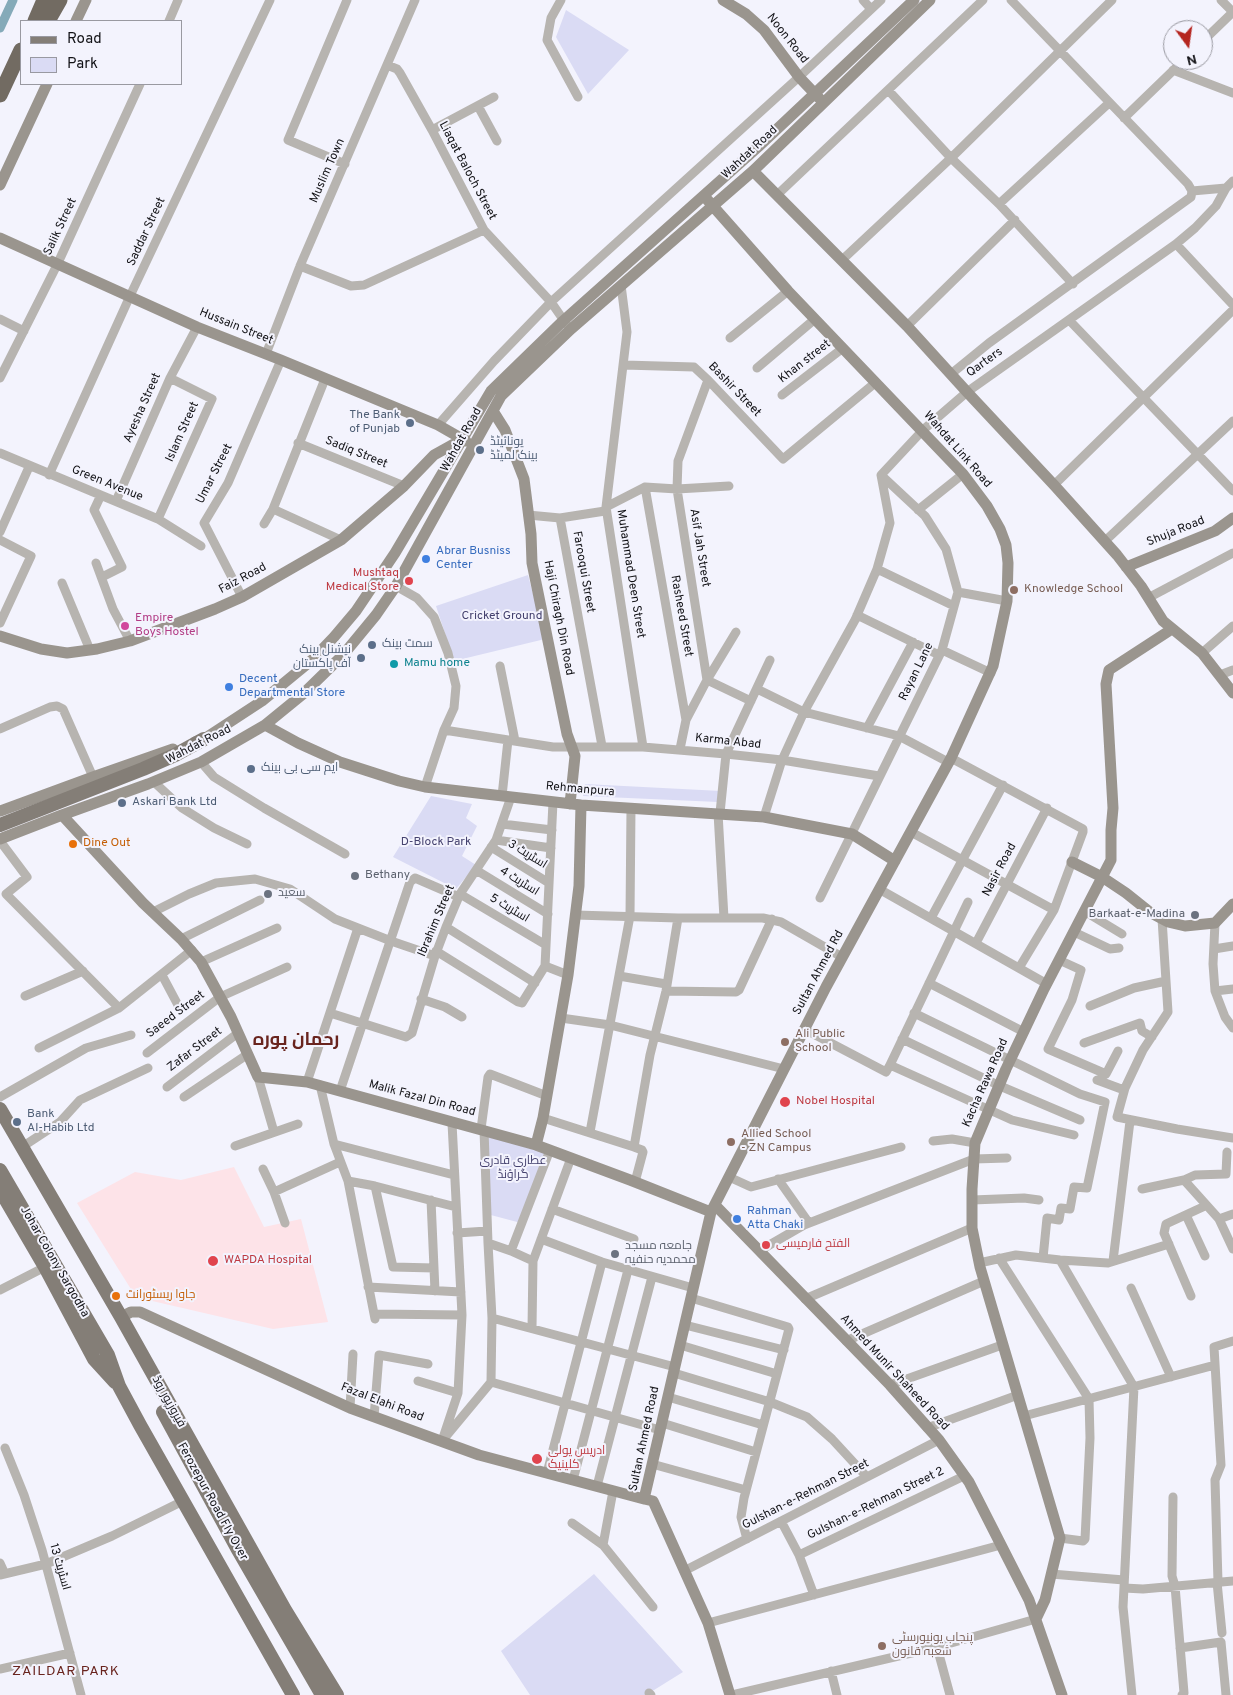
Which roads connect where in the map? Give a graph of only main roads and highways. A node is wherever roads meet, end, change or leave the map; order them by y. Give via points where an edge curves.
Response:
1 (44, 0) edge
2 (60, 0) edge
3 (34, 20) edge
4 (49, 20) edge
5 (20, 52) edge
6 (20, 64) edge
7 (3, 89) edge
8 (204, 738) road end
9 (0, 825) edge
10 (0, 1109) edge
11 (0, 1125) edge
12 (0, 1170) edge
13 (0, 1190) edge
14 (119, 1386) junction
15 (291, 1694) edge
16 (322, 1695) edge
17 (337, 1695) edge

1 - 3 highway
2 - 4 highway
5 - 7 highway
6 - 7 highway
8 - 9 main road via 175,755 126,776
10 - 17 main road, فیروزپور روڈ via 285,1610
11 - 16 main road, Ferozepur Road Fly Over via 107,1306 224,1524
12 - 14 main road, Johar Colony Sargodha via 108,1355
13 - 14 main road via 94,1359
14 - 15 main road

